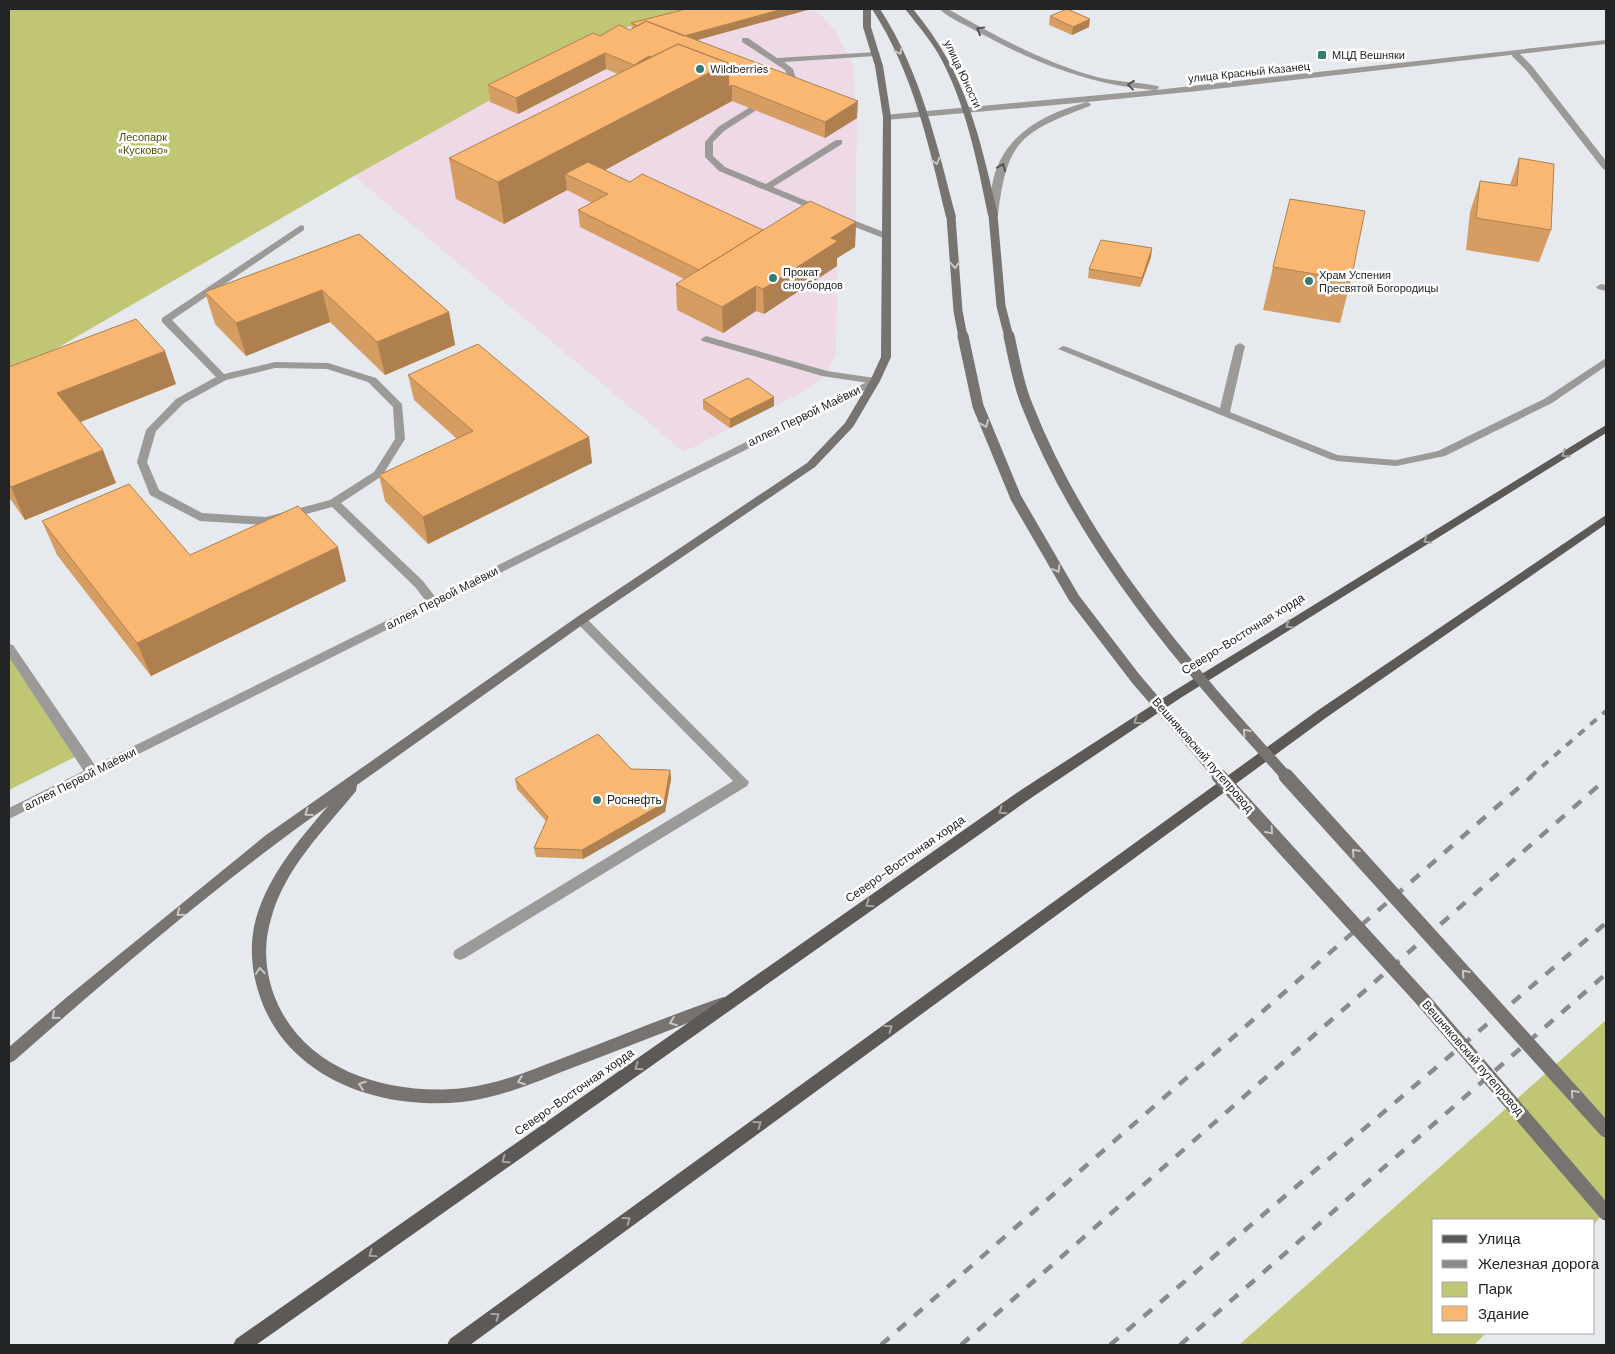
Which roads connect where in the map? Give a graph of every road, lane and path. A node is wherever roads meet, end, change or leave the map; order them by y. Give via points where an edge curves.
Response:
1 (867, 9) edge
2 (876, 9) edge
3 (909, 9) edge
4 (944, 9) edge
5 (745, 40) dead end
6 (1606, 42) edge
7 (876, 54) junction
8 (1515, 54) junction
9 (776, 60) junction
10 (1198, 89) junction
11 (783, 90) edge
12 (1101, 99) junction
13 (752, 109) edge
14 (968, 110) junction
15 (924, 114) junction
16 (887, 117) junction
17 (838, 142) dead end
18 (1606, 167) edge
19 (767, 187) junction
20 (993, 215) junction
21 (301, 228) dead end
22 (886, 236) junction
23 (706, 340) dead end
24 (1240, 346) dead end
25 (1063, 349) dead end
26 (1606, 362) edge
27 (222, 378) junction
28 (875, 381) junction
29 (1224, 413) junction
30 (1606, 428) edge
31 (334, 503) junction
32 (1606, 519) edge
33 (433, 602) junction
34 (581, 620) junction
35 (9, 648) edge
36 (92, 772) junction
37 (362, 774) junction
38 (9, 814) edge
39 (460, 954) dead end
40 (735, 999) junction
41 (9, 1056) edge
42 (1606, 1130) edge
43 (1606, 1214) edge
44 (242, 1345) edge
45 (456, 1345) edge

1 - 7 main road via 867,27
2 -> 15 main road via 901,54
3 - 14 main road, улица Юности via 929,30 948,63
10 -> 4 street via 1150,88 1071,73 1028,56
5 - 9 street
6 - 8 street, улица Красный Казанец
7 - 9 street
7 - 16 main road
8 - 10 street, улица Красный Казанец
8 - 18 street
9 - 11 street via 789,69 793,82
10 - 12 street, улица Красный Казанец
12 - 14 street, улица Красный Казанец
20 -> 12 street via 1000,172 1013,142 1049,119
13 - 19 street via 721,129 709,142 709,157 722,168
14 - 15 street, улица Красный Казанец
14 - 20 main road, улица Юности
15 - 16 street, улица Красный Казанец
15 -> 43 main road, Вешняковский путепровод, bridge via 952,217 958,311 978,406 1016,498 1074,598 1136,679 1221,778 1422,999
16 - 22 main road
17 - 19 street
19 - 22 street
42 -> 20 main road, bridge via 1262,750 1183,658 1123,580 1063,486 1026,404 1001,306
21 - 27 street via 166,320
22 - 28 main road via 886,357
23 - 28 street via 826,374
24 - 29 street
25 - 29 street
26 - 29 street via 1548,400 1441,454 1396,463 1336,458
27 - 31 street via 275,365 328,366 372,380 398,406 400,439 378,474
27 - 31 street via 180,401 151,430 142,462 154,492 200,517 266,521
28 - 33 street, аллея Первой Маёвки
28 - 34 main road via 849,425 811,466
30 -> 40 main road, Северо-Восточная хорда via 1178,694 1026,794
31 - 33 street via 419,584
45 -> 32 main road via 1322,714
33 - 36 street, аллея Первой Маёвки
34 - 37 main road
34 - 39 street via 742,782
35 - 36 street
36 - 38 street, аллея Первой Маёвки
40 -> 37 main road via 507,1086 472,1093 421,1097 379,1091 342,1078 311,1059 286,1034 269,1005 260,974 259,941 266,909 281,878
37 -> 41 main road via 271,839
40 -> 44 main road, Северо-Восточная хорда

